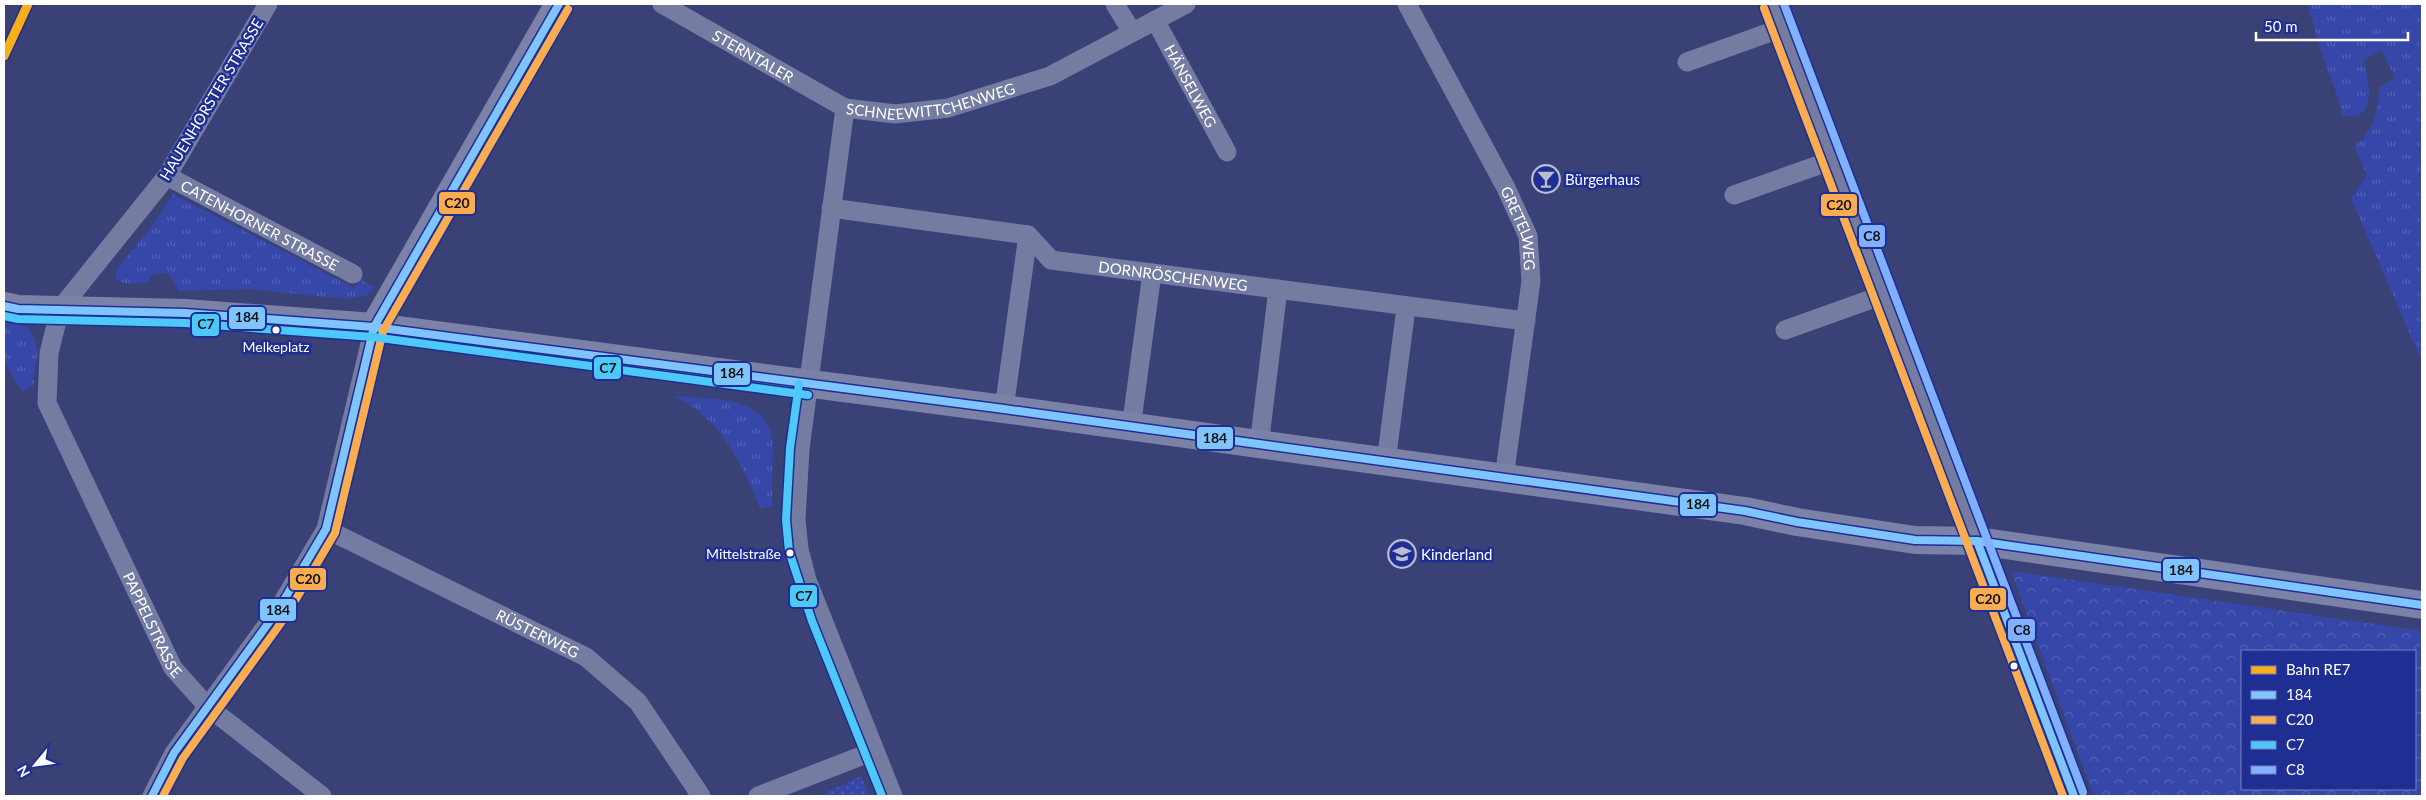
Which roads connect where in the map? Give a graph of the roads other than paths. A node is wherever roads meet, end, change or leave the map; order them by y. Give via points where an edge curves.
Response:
1 (268, 4) edge
2 (559, 4) edge
3 (662, 4) edge
4 (1115, 4) edge
5 (1186, 4) edge
6 (1408, 4) edge
7 (1773, 4) edge
8 (1155, 20) junction
9 (1782, 28) junction
10 (1132, 32) junction
11 (1687, 62) dead end
12 (845, 108) junction
13 (1227, 152) dead end
14 (1833, 160) junction
15 (167, 176) junction
16 (1734, 195) dead end
17 (831, 208) junction
18 (1028, 235) junction
19 (1152, 273) junction
20 (353, 274) dead end
21 (1278, 289) junction
22 (1884, 295) junction
23 (4, 306) edge
24 (1406, 308) junction
25 (60, 309) junction
26 (1526, 321) junction
27 (374, 327) junction
28 (1785, 330) dead end
29 (808, 385) junction
30 (1004, 410) junction
31 (1131, 428) junction
32 (1258, 446) junction
33 (1386, 462) junction
34 (1504, 478) junction
35 (326, 529) junction
36 (1976, 541) junction
37 (2422, 605) edge
38 (207, 706) junction
39 (874, 750) junction
40 (152, 796) edge
41 (322, 796) edge
42 (701, 796) edge
43 (758, 796) edge
44 (893, 796) edge
45 (2074, 796) edge

1 - 15 street, HAUENHORSTER STRASSE
2 - 27 street
3 - 12 street, STERNTALER
4 - 10 street
5 - 8 street, SCHNEEWITTCHENWEG
6 - 26 street, GRETELWEG via 1506,188 1528,236 1531,281
7 - 9 street
8 - 10 street, SCHNEEWITTCHENWEG
8 - 13 street, HÄNSELWEG
9 - 11 street
9 - 14 street
10 - 12 street, SCHNEEWITTCHENWEG via 1050,76 948,108 895,114
12 - 17 street, SCHNEEWITTCHENWEG
14 - 16 street
14 - 22 street
15 - 20 street, CATENHORNER STRASSE
15 - 25 street, HAUENHORSTER STRASSE
17 - 18 street
17 - 29 street, SCHNEEWITTCHENWEG
18 - 19 street, DORNRÖSCHENWEG via 1050,260
18 - 30 street
19 - 21 street, DORNRÖSCHENWEG
19 - 31 street
21 - 24 street, DORNRÖSCHENWEG
21 - 32 street
22 - 28 street
22 - 36 street
23 - 25 street
24 - 26 street, DORNRÖSCHENWEG
24 - 33 street
25 - 27 street via 185,313
25 - 38 street, PAPPELSTRASSE via 49,353 47,403 173,668
26 - 34 street, GRETELWEG
27 - 29 street
27 - 35 street
29 - 30 street
29 - 39 street via 796,520 799,549 821,618
30 - 31 street
31 - 32 street
32 - 33 street
33 - 34 street
34 - 36 street via 1745,511 1915,540
35 - 38 street via 278,610
35 - 42 street, RÜSTERWEG via 586,657 638,702
36 - 37 street
36 - 45 street
38 - 40 street via 174,753
38 - 41 street, PAPPELSTRASSE
39 - 43 street
39 - 44 street

